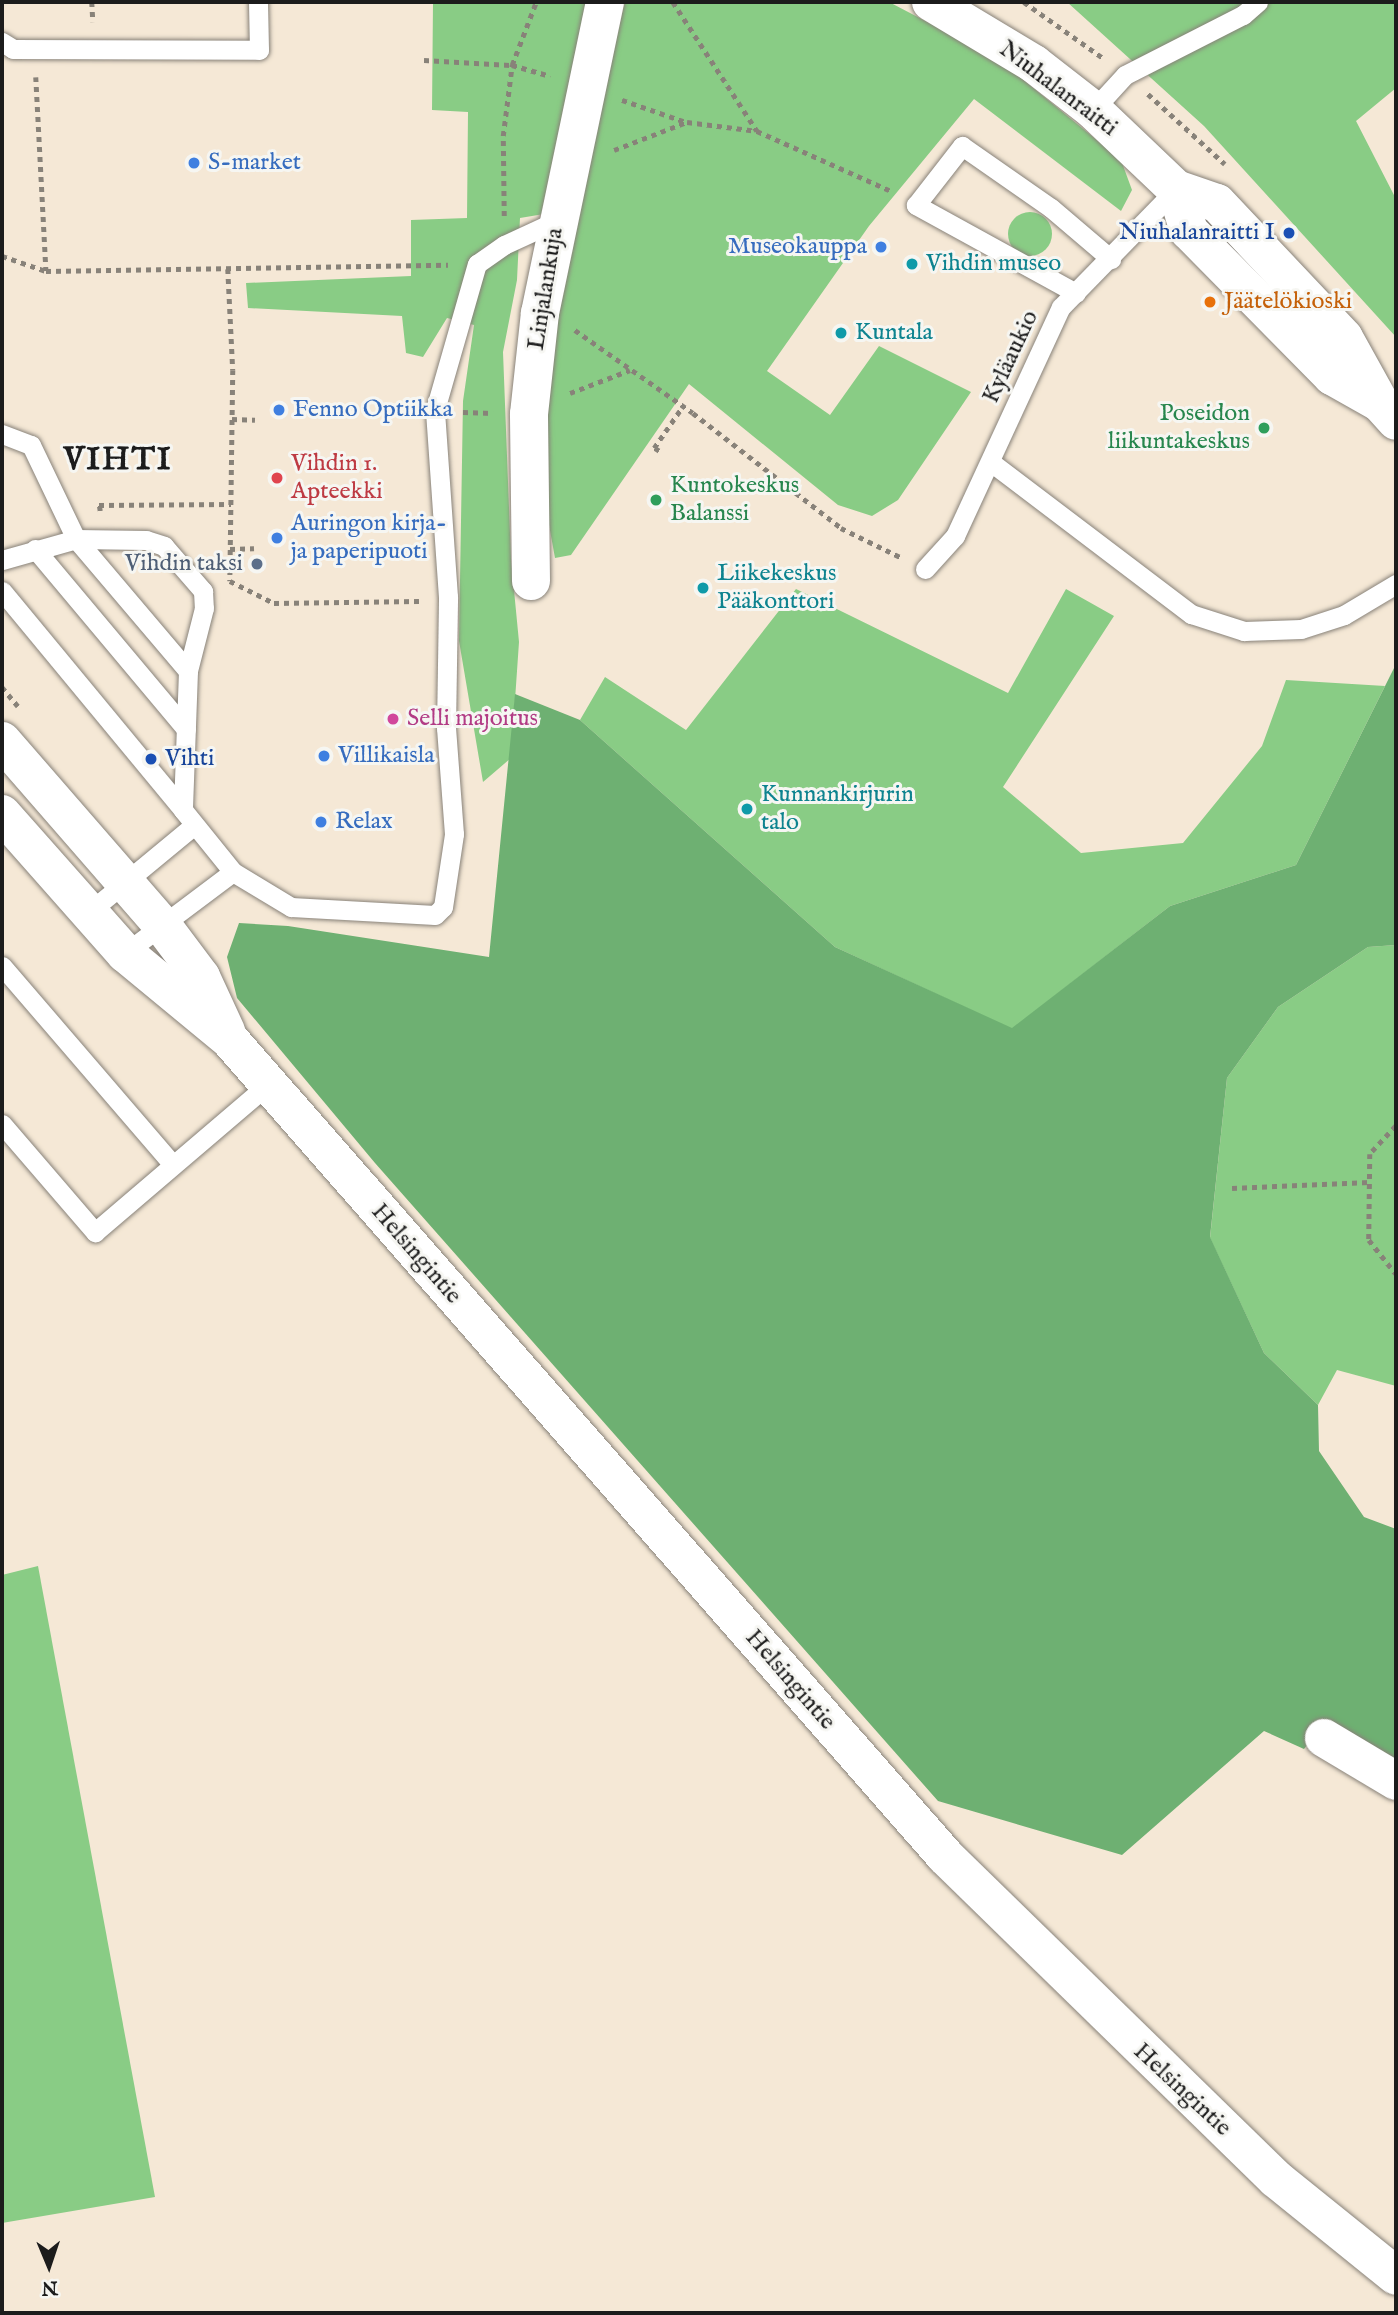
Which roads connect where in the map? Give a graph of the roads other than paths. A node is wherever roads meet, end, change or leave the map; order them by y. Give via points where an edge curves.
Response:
1 (258, 2) edge
2 (605, 2) edge
3 (931, 2) edge
4 (1258, 2) edge
5 (2, 42) edge
6 (1093, 110) junction
7 (1176, 189) junction
8 (556, 222) junction
9 (1111, 259) junction
10 (1076, 293) junction
11 (1391, 402) edge
12 (2, 434) edge
13 (992, 463) junction
14 (76, 539) junction
15 (35, 549) junction
16 (2, 560) edge
17 (925, 569) road end
18 (531, 580) dead end
19 (1396, 584) edge
20 (2, 591) edge
21 (188, 670) junction
22 (186, 729) junction
23 (2, 741) edge
24 (2, 814) edge
25 (188, 817) junction
26 (233, 872) junction
27 (124, 883) junction
28 (89, 912) junction
29 (162, 925) junction
30 (125, 953) junction
31 (2, 966) edge
32 (230, 1040) junction
33 (268, 1084) junction
34 (2, 1124) edge
35 (173, 1165) junction
36 (1324, 1738) dead end
37 (1396, 1781) edge
38 (1396, 2276) edge

1 - 5 lane via 259,50 13,49
2 - 8 street, Linjalankuja
3 - 6 street, Niuhalanraitti via 1034,64
4 - 6 lane via 1243,15 1125,75
6 - 7 street, Niuhalanraitti
7 - 9 lane, Kyläaukio
7 - 11 street, Niuhalanraitti via 1189,231 1332,376
8 - 18 street, Linjalankuja via 530,406
8 - 26 lane via 503,244 477,264 435,410 448,597 446,728 454,834 443,907 435,915 291,906
9 - 10 lane, Kyläaukio
9 - 10 lane via 1051,208 962,146 916,205
10 - 13 lane, Kyläaukio via 1061,307
12 - 14 lane via 31,445
13 - 17 lane, Kyläaukio via 955,536
13 - 19 lane via 1191,614 1244,631 1301,628 1344,615
14 - 15 lane
14 - 21 lane
14 - 21 lane via 146,540 164,546 203,591 204,608
15 - 16 lane
15 - 22 lane
20 - 25 lane
21 - 22 lane
22 - 25 lane
23 - 27 street, Helsingintie
24 - 28 street, Helsingintie
25 - 26 lane
25 - 27 lane
26 - 29 lane
27 - 28 lane
27 - 29 street, Helsingintie
28 - 30 street, Helsingintie
29 - 30 lane
29 - 32 street, Helsingintie via 201,977
30 - 32 street, Helsingintie
31 - 35 lane
32 - 33 street, Helsingintie
33 - 35 lane
33 - 38 street, Helsingintie via 945,1856 1276,2179
34 - 35 lane via 95,1232
36 - 37 street

